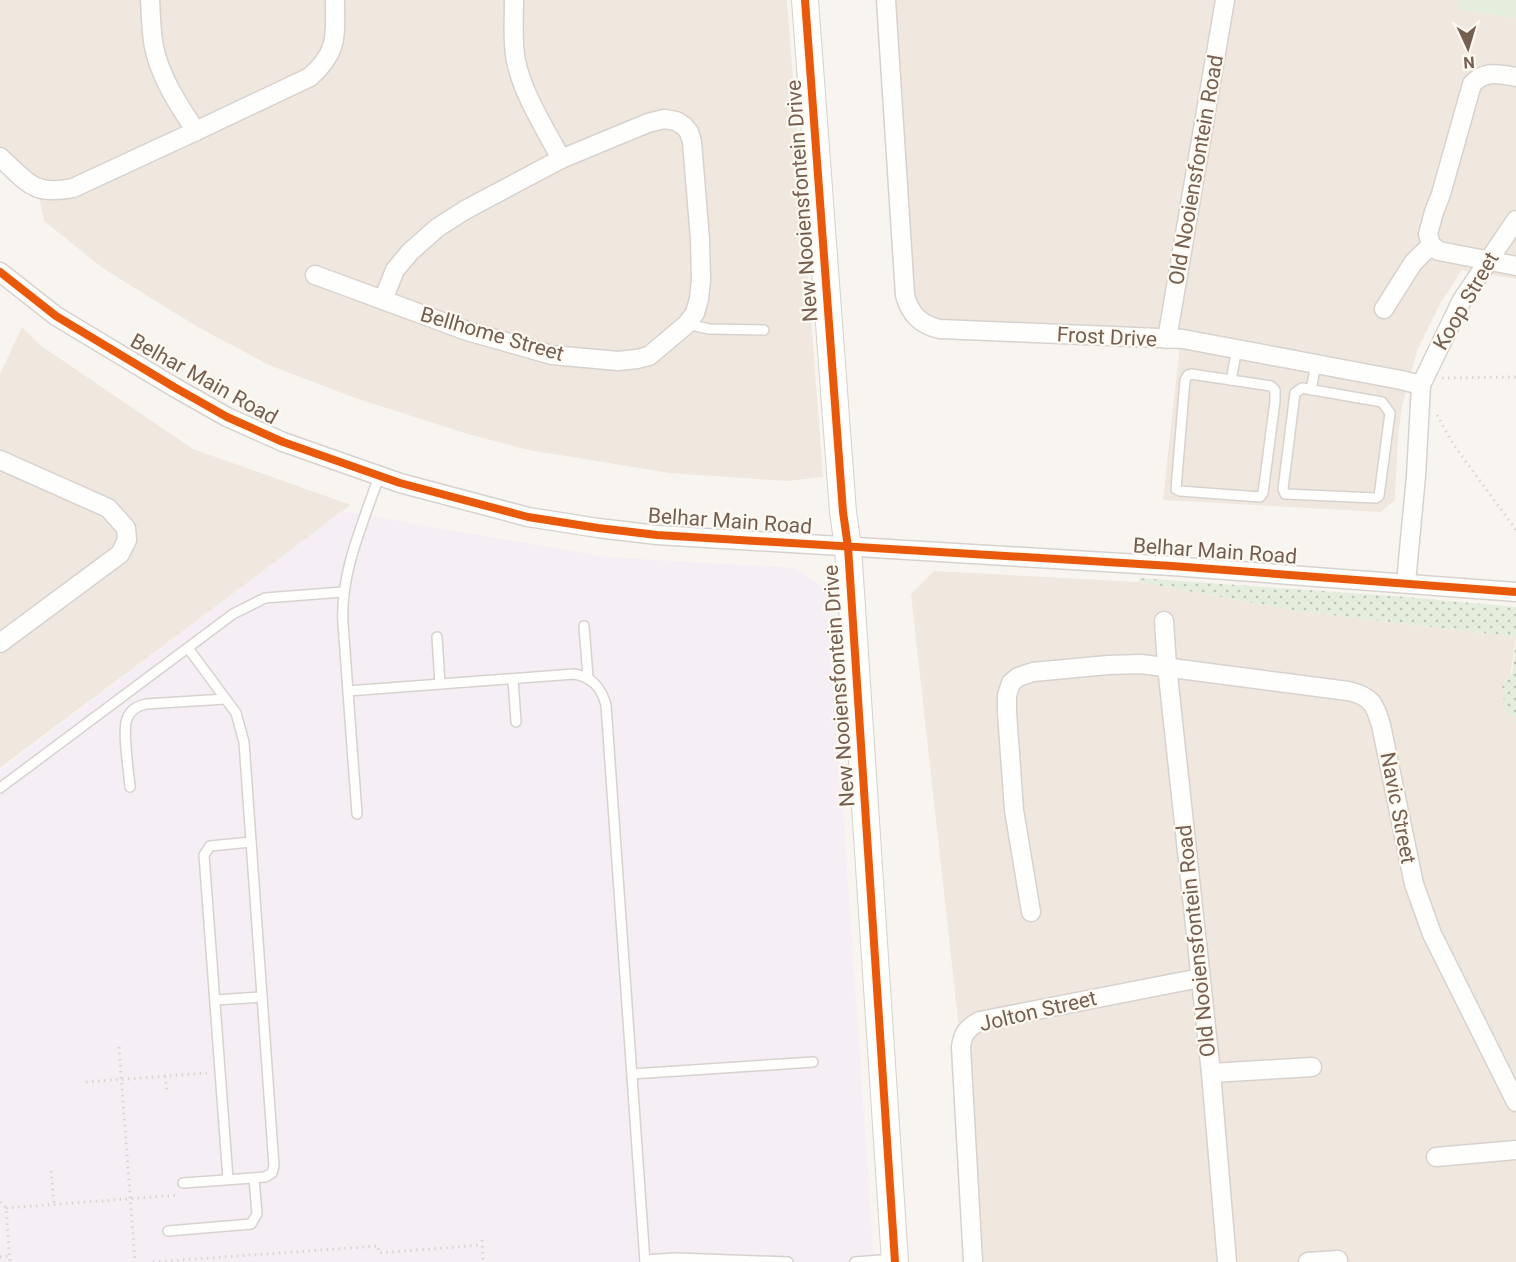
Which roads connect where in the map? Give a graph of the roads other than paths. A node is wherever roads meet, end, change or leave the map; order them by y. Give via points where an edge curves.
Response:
1 (150, 0) edge
2 (335, 0) edge
3 (514, 0) edge
4 (805, 0) edge
5 (886, 0) edge
6 (1225, 0) edge
7 (1516, 77) edge
8 (196, 130) junction
9 (0, 157) edge
10 (561, 159) junction
11 (1516, 220) edge
12 (1431, 245) junction
13 (1487, 261) junction
14 (1516, 266) edge
15 (0, 272) edge
16 (315, 275) dead end
17 (382, 300) junction
18 (1384, 309) dead end
19 (687, 324) junction
20 (764, 330) dead end
21 (1167, 339) junction
22 (1237, 349) junction
23 (1316, 364) junction
24 (1231, 380) junction
25 (1422, 386) junction
26 (1311, 390) junction
27 (0, 460) edge
28 (379, 476) junction
29 (848, 547) junction
30 (1406, 582) junction
31 (343, 592) junction
32 (1516, 592) edge
33 (1164, 621) dead end
34 (584, 626) dead end
35 (437, 637) dead end
36 (0, 643) edge
37 (188, 648) junction
38 (1167, 666) junction
39 (588, 677) junction
40 (513, 679) junction
41 (440, 684) junction
42 (348, 691) junction
43 (225, 699) junction
44 (516, 722) dead end
45 (0, 788) edge
46 (130, 788) dead end
47 (357, 814) dead end
48 (251, 842) junction
49 (1031, 912) dead end
50 (1200, 978) junction
51 (262, 997) junction
52 (215, 1000) junction
53 (813, 1062) dead end
54 (1312, 1067) dead end
55 (1210, 1073) junction
56 (632, 1074) junction
57 (1516, 1102) edge
58 (1516, 1150) edge
59 (1436, 1157) dead end
60 (254, 1178) junction
61 (228, 1179) junction
62 (183, 1183) dead end
63 (168, 1231) dead end
64 (895, 1260) edge
65 (1338, 1260) dead end
66 (645, 1261) edge
67 (788, 1262) edge
68 (855, 1262) edge
69 (973, 1262) edge
70 (1227, 1262) edge
71 (1308, 1262) edge

1 - 8 street via 159,64 178,105
2 - 8 street via 336,40 323,65 310,77
3 - 10 street via 517,64 526,91
4 - 29 street, New Nooiensfontein Drive
5 - 21 street, Frost Drive via 905,295 912,313 925,325 940,329
6 - 21 street, Old Nooiensfontein Road
7 - 12 street via 1485,75 1470,89 1428,234
8 - 9 street via 73,188 54,192 27,182
10 - 17 street, Bellhome Street via 437,228 395,270
10 - 19 street, Bellhome Street via 664,119 676,121 689,132 701,280 695,314
11 - 13 street, Koop Street
12 - 13 street via 1439,251
12 - 18 street via 1413,263
13 - 14 street
13 - 25 street, Koop Street via 1462,300
15 - 28 street, Belhar Main Road via 56,316 227,417 283,442
16 - 17 street, Bellhome Street
17 - 19 street, Bellhome Street via 467,331 552,355 618,361 649,356
19 - 20 lane via 709,329
21 - 22 street, Frost Drive
22 - 23 street, Frost Drive
22 - 24 lane
23 - 25 street, Frost Drive
23 - 26 lane
24 - 24 lane via 1191,374 1186,377 1175,486 1180,491 1262,496 1275,390
25 - 30 street
26 - 26 lane via 1299,389 1295,393 1284,492 1378,497 1390,423 1388,409 1382,402
27 - 36 street via 108,508 126,528 127,540 120,554
28 - 29 street, Belhar Main Road via 559,523 657,535
28 - 31 lane
29 - 30 street, Belhar Main Road
29 - 64 street, New Nooiensfontein Drive
30 - 32 street, Belhar Main Road
31 - 37 lane via 265,598 233,614
31 - 42 lane
33 - 38 street, Old Nooiensfontein Road
34 - 39 lane
35 - 41 lane
37 - 43 lane
37 - 45 lane
38 - 49 street, Navic Street via 1108,665 1044,671 1018,676 1011,683 1006,712 1014,810
38 - 50 street, Old Nooiensfontein Road
38 - 57 street, Navic Street via 1348,691 1363,694 1373,706 1382,725 1421,907
39 - 40 lane via 574,674
39 - 56 lane via 601,690 606,705
40 - 41 lane
40 - 44 lane
41 - 42 lane
42 - 47 lane
43 - 46 lane via 146,704 130,712 125,727
43 - 48 lane via 242,730
48 - 51 lane
48 - 52 lane via 214,844 205,851
50 - 55 street, Old Nooiensfontein Road
50 - 69 street, Jolton Street via 980,1021 968,1028 960,1047
51 - 52 lane
51 - 60 lane via 274,1170 269,1176
52 - 61 lane
53 - 56 lane
54 - 55 street
55 - 70 street, Old Nooiensfontein Road
56 - 66 lane
58 - 59 street
60 - 61 lane
60 - 63 lane via 257,1214 251,1224
61 - 62 lane
64 - 68 lane
65 - 71 street
66 - 67 lane via 676,1258

